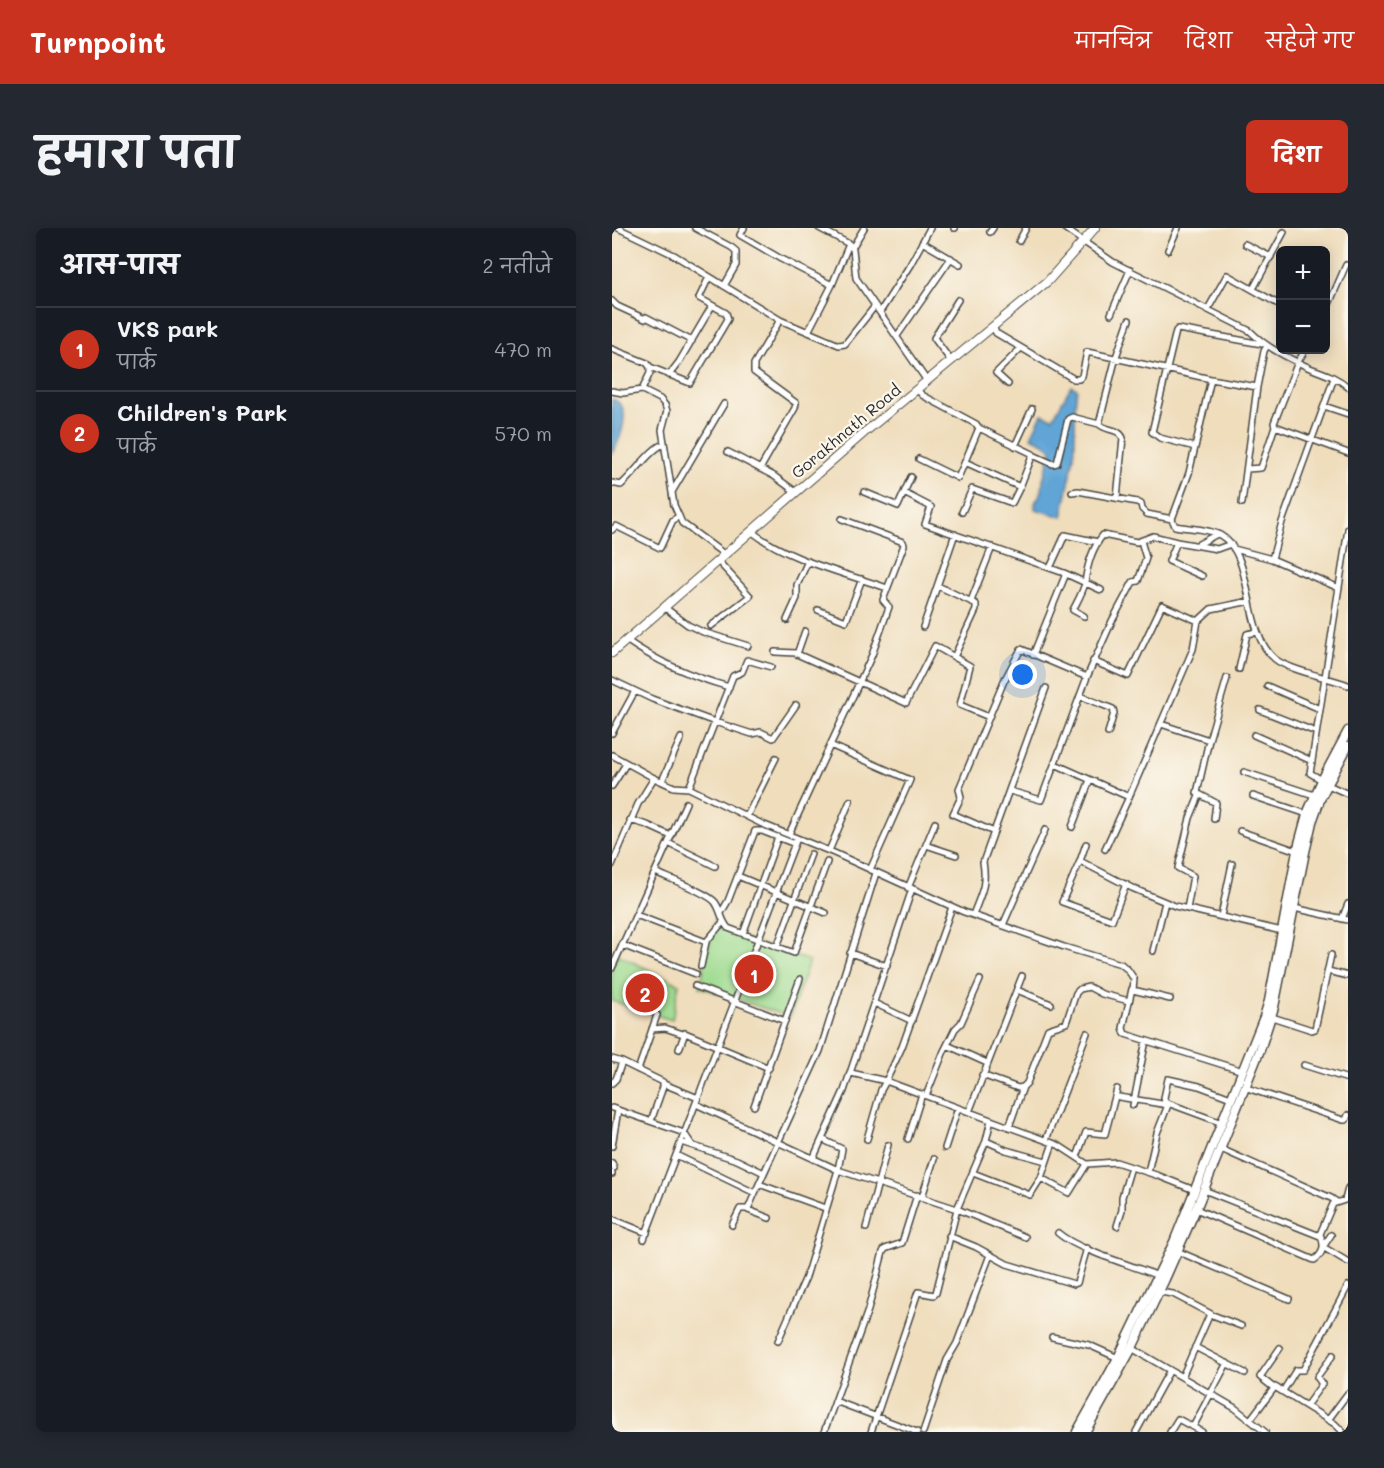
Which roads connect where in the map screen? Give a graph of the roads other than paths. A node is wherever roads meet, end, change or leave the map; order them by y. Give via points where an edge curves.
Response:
1 (618, 228) edge
2 (695, 228) edge
3 (744, 228) edge
4 (819, 228) edge
5 (864, 228) edge
6 (930, 228) edge
7 (1026, 228) edge
8 (1064, 228) edge
9 (1095, 228) edge
10 (1178, 228) edge
11 (1284, 232) dead end
12 (741, 235) junction
13 (1019, 240) dead end
14 (1084, 241) junction
15 (922, 242) junction
16 (1245, 244) dead end
17 (850, 246) junction
18 (731, 247) junction
19 (1168, 250) dead end
20 (1270, 257) junction
21 (951, 258) junction
22 (960, 264) dead end
23 (1346, 265) dead end
24 (1130, 270) junction
25 (710, 277) junction
26 (832, 285) junction
27 (724, 286) junction
28 (1253, 290) junction
29 (958, 300) dead end
30 (612, 301) edge
31 (1276, 302) edge
32 (1330, 302) edge
33 (712, 306) junction
34 (875, 306) junction
35 (1208, 309) junction
36 (880, 312) junction
37 (1111, 314) dead end
38 (780, 320) junction
39 (1129, 320) dead end
40 (993, 326) junction
41 (808, 332) junction
42 (897, 336) junction
43 (692, 341) junction
44 (1265, 345) junction
45 (1021, 348) junction
46 (612, 349) edge
47 (1303, 354) edge
48 (1116, 357) junction
49 (951, 361) junction
50 (1298, 362) junction
51 (650, 367) junction
52 (1165, 369) junction
53 (669, 375) junction
54 (1334, 378) junction
55 (1211, 379) junction
56 (927, 381) junction
57 (1008, 384) dead end
58 (1257, 387) junction
59 (1348, 387) edge
60 (917, 389) junction
61 (642, 390) junction
62 (612, 391) edge
63 (724, 404) dead end
64 (1324, 406) junction
65 (1032, 409) dead end
66 (1348, 414) edge
67 (1099, 424) junction
68 (1275, 426) junction
69 (979, 428) junction
70 (1311, 440) junction
71 (664, 444) junction
72 (1016, 446) junction
73 (1195, 447) junction
74 (728, 452) dead end
75 (1348, 453) edge
76 (1033, 455) junction
77 (919, 459) dead end
78 (965, 462) junction
79 (760, 469) junction
80 (1247, 469) junction
81 (911, 477) dead end
82 (612, 483) edge
83 (1020, 487) junction
84 (672, 492) junction
85 (796, 492) junction
86 (864, 492) dead end
87 (1072, 492) dead end
88 (904, 493) junction
89 (1117, 498) junction
90 (1242, 502) dead end
91 (962, 512) dead end
92 (679, 516) junction
93 (842, 519) dead end
94 (1172, 519) junction
95 (1348, 529) edge
96 (612, 530) edge
97 (751, 531) junction
98 (955, 534) junction
99 (1217, 534) junction
100 (1141, 541) junction
101 (1098, 542) junction
102 (1177, 542) junction
103 (1197, 546) junction
104 (992, 547) junction
105 (1233, 547) junction
106 (724, 554) junction
107 (1272, 559) junction
108 (717, 560) junction
109 (808, 561) junction
110 (1050, 568) junction
111 (1064, 573) junction
112 (1202, 576) dead end
113 (862, 579) junction
114 (1084, 581) junction
115 (938, 586) junction
116 (887, 588) junction
117 (1339, 588) junction
118 (1101, 590) dead end
119 (972, 601) junction
120 (1250, 601) junction
121 (664, 607) junction
122 (818, 610) dead end
123 (1084, 616) dead end
124 (787, 620) dead end
125 (1198, 621) junction
126 (711, 626) dead end
127 (923, 627) dead end
128 (805, 631) dead end
129 (1257, 632) junction
130 (626, 640) junction
131 (748, 646) dead end
132 (612, 651) edge
133 (775, 652) dead end
134 (796, 653) junction
135 (1033, 655) junction
136 (954, 657) junction
137 (1093, 661) junction
138 (771, 667) dead end
139 (1239, 669) dead end
140 (1087, 677) junction
141 (1227, 678) dead end
142 (1324, 678) junction
143 (612, 680) edge
144 (859, 682) junction
145 (1348, 685) edge
146 (1267, 686) dead end
147 (729, 687) junction
148 (1046, 688) dead end
149 (635, 691) junction
150 (1080, 696) junction
151 (796, 705) dead end
152 (1320, 709) junction
153 (1260, 710) dead end
154 (989, 717) junction
155 (715, 722) junction
156 (1161, 724) junction
157 (1348, 730) edge
158 (1108, 732) dead end
159 (1316, 732) junction
160 (612, 733) edge
161 (1254, 735) dead end
162 (681, 738) dead end
163 (1209, 740) junction
164 (830, 745) junction
165 (1348, 746) edge
166 (612, 755) edge
167 (776, 758) dead end
168 (1311, 761) junction
169 (626, 764) junction
170 (1054, 764) junction
171 (1244, 772) dead end
172 (654, 778) junction
173 (1090, 780) junction
174 (662, 781) junction
175 (1325, 782) junction
176 (612, 786) edge
177 (689, 788) junction
178 (1010, 791) junction
179 (1348, 794) edge
180 (1314, 795) junction
181 (1199, 796) junction
182 (1253, 796) dead end
183 (1129, 797) junction
184 (850, 801) dead end
185 (686, 803) dead end
186 (1307, 814) junction
187 (747, 816) junction
188 (1214, 819) dead end
189 (630, 820) junction
190 (935, 823) dead end
191 (1072, 827) dead end
192 (1045, 830) dead end
193 (1240, 831) dead end
194 (994, 832) junction
195 (789, 834) junction
196 (671, 836) junction
197 (778, 837) junction
198 (796, 841) junction
199 (668, 843) junction
200 (1086, 844) dead end
201 (926, 845) junction
202 (1105, 849) dead end
203 (829, 850) junction
204 (1297, 851) junction
205 (811, 855) dead end
206 (956, 855) dead end
207 (1080, 861) junction
208 (827, 862) dead end
209 (1232, 864) dead end
210 (612, 865) edge
211 (715, 866) dead end
212 (870, 870) junction
213 (655, 872) junction
214 (876, 873) junction
215 (738, 876) junction
216 (1126, 884) junction
217 (760, 885) junction
218 (910, 888) junction
219 (777, 892) junction
220 (795, 900) junction
221 (1165, 902) junction
222 (1348, 904) edge
223 (812, 907) junction
224 (952, 907) junction
225 (1294, 908) junction
226 (1187, 909) junction
227 (721, 913) junction
228 (826, 913) dead end
229 (636, 915) junction
230 (973, 915) junction
231 (1221, 916) junction
232 (1345, 920) edge
233 (723, 922) junction
234 (1003, 926) junction
235 (1282, 931) junction
236 (743, 934) junction
237 (758, 940) junction
238 (706, 942) junction
239 (622, 945) junction
240 (777, 947) junction
241 (1153, 951) dead end
242 (850, 953) junction
243 (1331, 955) dead end
244 (700, 966) dead end
245 (887, 966) junction
246 (612, 968) edge
247 (1328, 971) junction
248 (696, 974) dead end
249 (1022, 976) dead end
250 (1348, 976) edge
251 (800, 979) dead end
252 (980, 980) dead end
253 (695, 986) dead end
254 (1132, 989) junction
255 (1017, 990) junction
256 (1170, 999) dead end
257 (1129, 1000) junction
258 (735, 1002) junction
259 (874, 1003) junction
260 (1051, 1004) dead end
261 (657, 1015) dead end
262 (1272, 1017) junction
263 (785, 1021) junction
264 (912, 1021) junction
265 (652, 1029) junction
266 (683, 1034) junction
267 (1087, 1034) dead end
268 (1146, 1041) junction
269 (947, 1045) junction
270 (718, 1046) junction
271 (679, 1049) dead end
272 (612, 1059) edge
273 (622, 1062) junction
274 (987, 1064) junction
275 (1304, 1065) dead end
276 (769, 1068) junction
277 (638, 1070) junction
278 (1247, 1072) junction
279 (850, 1073) junction
280 (982, 1075) junction
281 (1348, 1079) edge
282 (886, 1081) junction
283 (612, 1083) edge
284 (664, 1084) junction
285 (1241, 1086) junction
286 (1023, 1087) junction
287 (1117, 1089) dead end
288 (924, 1095) junction
289 (1119, 1097) dead end
290 (1231, 1098) junction
291 (697, 1101) junction
292 (1134, 1102) junction
293 (1168, 1105) junction
294 (754, 1106) dead end
295 (958, 1108) junction
296 (615, 1109) edge
297 (969, 1112) junction
298 (1347, 1118) edge
299 (991, 1120) junction
300 (651, 1121) junction
301 (1222, 1123) junction
302 (1009, 1127) junction
303 (684, 1133) junction
304 (822, 1139) junction
305 (867, 1139) dead end
306 (908, 1139) dead end
307 (1046, 1140) junction
308 (986, 1141) junction
309 (681, 1142) junction
310 (777, 1143) junction
311 (1053, 1143) junction
312 (692, 1145) junction
313 (888, 1145) dead end
314 (612, 1146) edge
315 (945, 1148) dead end
316 (1221, 1149) junction
317 (676, 1155) junction
318 (1077, 1157) junction
319 (813, 1159) junction
320 (934, 1159) dead end
321 (1046, 1161) junction
322 (1087, 1164) junction
323 (1131, 1167) junction
324 (838, 1170) junction
325 (1148, 1172) junction
326 (764, 1173) junction
327 (972, 1173) junction
328 (1041, 1178) junction
329 (759, 1184) junction
330 (878, 1184) junction
331 (1348, 1188) edge
332 (1199, 1190) junction
333 (755, 1193) junction
334 (919, 1196) junction
335 (1347, 1199) edge
336 (1336, 1202) junction
337 (825, 1208) junction
338 (957, 1209) junction
339 (1196, 1209) junction
340 (748, 1210) junction
341 (769, 1218) dead end
342 (612, 1219) edge
343 (732, 1225) dead end
344 (1117, 1226) dead end
345 (866, 1228) dead end
346 (1058, 1233) dead end
347 (1331, 1235) dead end
348 (949, 1236) junction
349 (1320, 1236) junction
350 (1025, 1237) dead end
351 (1323, 1246) junction
352 (1087, 1248) junction
353 (1177, 1251) junction
354 (990, 1255) junction
355 (1348, 1262) edge
356 (1158, 1276) junction
357 (1348, 1286) edge
358 (1159, 1292) junction
359 (1289, 1299) dead end
360 (1211, 1314) junction
361 (1241, 1326) dead end
362 (1052, 1337) dead end
363 (778, 1341) dead end
364 (1128, 1346) junction
365 (1195, 1347) junction
366 (1280, 1348) dead end
367 (1333, 1356) dead end
368 (1118, 1358) junction
369 (1227, 1363) junction
370 (1170, 1370) junction
371 (1245, 1373) dead end
372 (1182, 1377) junction
373 (1274, 1388) junction
374 (1283, 1391) junction
375 (1348, 1393) edge
376 (1211, 1394) junction
377 (835, 1401) junction
378 (1306, 1406) junction
379 (876, 1418) junction
380 (1250, 1420) junction
381 (1328, 1420) junction
382 (1193, 1427) junction
383 (824, 1432) edge
384 (871, 1432) edge
385 (916, 1432) edge
386 (923, 1432) edge
387 (1077, 1432) edge
388 (1085, 1432) edge
389 (1136, 1432) edge
390 (1170, 1432) edge
391 (1202, 1432) edge
392 (1265, 1432) edge
393 (1343, 1432) edge

1 - 25 street
2 - 18 street
3 - 12 street
4 - 17 street
5 - 17 street
6 - 15 street
7 - 13 street
8 - 14 street
9 - 14 main road, Gorakhnath Road
10 - 19 street
11 - 20 street
12 - 18 street
12 - 26 street
14 - 24 street
14 - 40 main road, Gorakhnath Road via 1048,282
15 - 21 street
15 - 36 street
16 - 20 street
17 - 26 street
17 - 34 street via 856,278
18 - 27 street via 736,251 736,265
20 - 28 street
21 - 22 street
21 - 42 street
23 - 32 street
24 - 35 street
24 - 37 street
25 - 27 street
25 - 33 street via 699,297
26 - 41 street
27 - 38 street
28 - 31 street
28 - 35 street via 1227,275
29 - 49 street via 934,338
30 - 43 street
33 - 43 street
33 - 53 street via 726,313 728,319 690,383
34 - 36 street
34 - 41 street via 843,345
35 - 44 street via 1250,331
36 - 42 street
38 - 41 street
38 - 79 street via 754,364 754,372 796,403
39 - 48 street
40 - 45 street via 996,333
40 - 49 main road, Gorakhnath Road
42 - 56 street
43 - 53 street
44 - 50 street
44 - 52 street via 1178,329
44 - 58 street
45 - 48 street via 1074,379 1082,376 1087,352
45 - 57 street via 996,373
46 - 51 street
47 - 50 street
48 - 52 street
48 - 67 street
49 - 56 main road, Gorakhnath Road
50 - 54 street
50 - 68 street
51 - 53 street
51 - 61 street
52 - 55 street
52 - 73 street via 1152,432 1160,438
54 - 59 street
54 - 64 street
55 - 58 street
55 - 73 street
56 - 60 main road, Gorakhnath Road
58 - 80 street
60 - 69 street
60 - 85 main road, Gorakhnath Road
61 - 62 street
61 - 71 street via 665,405
63 - 84 street
64 - 66 street
64 - 70 street
65 - 72 street
67 - 76 street via 1068,419 1058,464
67 - 89 street via 1119,432 1123,438
68 - 70 street
68 - 80 street via 1261,468
69 - 72 street
69 - 78 street
70 - 75 street
70 - 107 street
71 - 82 street via 655,447 621,485
71 - 84 street
72 - 76 street
73 - 94 street
74 - 79 street
76 - 83 street
77 - 78 street via 958,478
78 - 83 street
79 - 85 street
80 - 90 street
81 - 88 street
83 - 91 street via 1012,503 972,489
84 - 92 street
85 - 97 main road, Gorakhnath Road
86 - 88 street via 897,506
87 - 89 street
88 - 98 street via 931,507 926,524
89 - 94 street via 1141,504 1147,514
92 - 96 street via 673,520 660,549 616,526
92 - 106 street via 682,523
93 - 116 street via 904,543
94 - 99 street via 1175,526
95 - 117 street
97 - 106 main road, Gorakhnath Road
97 - 109 street
98 - 104 street
98 - 115 street
99 - 103 street
99 - 105 street
100 - 101 street via 1106,535
100 - 102 street via 1151,535
100 - 137 street via 1146,558 1138,581 1132,582
101 - 110 street via 1065,535
101 - 114 street
102 - 103 street
102 - 112 street via 1169,560
103 - 105 street
104 - 110 street
104 - 119 street
105 - 107 street
105 - 120 street
106 - 108 main road, Gorakhnath Road
107 - 117 street
108 - 121 main road, Gorakhnath Road
108 - 126 street via 750,596
109 - 113 street
109 - 124 street
110 - 111 street
111 - 114 street
111 - 135 street
113 - 116 street
113 - 122 street via 846,621
114 - 118 street
114 - 123 street via 1073,610
115 - 119 street
115 - 127 street
116 - 144 street via 883,601 889,607
117 - 142 street
119 - 136 street via 976,610
120 - 125 street via 1211,609
120 - 129 street
121 - 130 main road, Gorakhnath Road
121 - 131 street via 703,632
125 - 137 street via 1162,605 1128,676
125 - 156 street via 1193,649
128 - 134 street
129 - 139 street via 1247,634
129 - 142 street via 1266,651 1277,661
130 - 132 main road, Gorakhnath Road
130 - 147 street via 706,681
133 - 134 street
134 - 144 street
135 - 140 street
135 - 154 street via 1019,651
136 - 144 street via 934,646 906,702
136 - 154 street via 971,667 960,705
137 - 140 street
138 - 147 street via 746,660 742,672 734,674
140 - 150 street
141 - 163 street
142 - 145 street
142 - 152 street
143 - 149 street
144 - 164 street
146 - 152 street
147 - 155 street
148 - 178 street
149 - 155 street
149 - 160 street
150 - 158 street via 1113,709
150 - 170 street
151 - 155 street via 774,738
152 - 159 street
153 - 159 street
154 - 194 street via 959,789 953,814
155 - 177 street
156 - 163 street
156 - 183 street
157 - 175 main road
159 - 168 street
161 - 168 street
162 - 174 street
163 - 181 street
164 - 195 street
164 - 212 street via 910,780
165 - 175 main road
166 - 169 street
167 - 187 street
168 - 175 street via 1310,773
169 - 172 street
169 - 176 street
170 - 173 street
170 - 178 street via 1041,800
171 - 180 street
172 - 174 street
172 - 189 street
173 - 183 street
173 - 191 street
174 - 177 street
175 - 179 street
175 - 180 main road
175 - 225 main road via 1312,822
177 - 187 street
178 - 194 street
180 - 186 main road
181 - 188 street via 1216,803
181 - 226 street via 1178,869 1193,876
182 - 186 street
183 - 202 street
184 - 203 street
185 - 196 street
186 - 204 main road
187 - 195 street
189 - 196 street
189 - 210 street
190 - 201 street
192 - 234 street
193 - 204 street
194 - 230 street via 983,862 985,882
195 - 198 street
196 - 199 street
197 - 198 street
197 - 215 street via 755,831
197 - 217 street
198 - 203 street
198 - 219 street
199 - 211 street
199 - 213 street
200 - 207 street
201 - 206 street
201 - 218 street
203 - 212 street
204 - 235 main road
205 - 220 street
207 - 216 street
207 - 216 street via 1062,902 1112,920
208 - 223 street
209 - 231 street
212 - 214 street
213 - 227 street via 713,899
213 - 229 street
214 - 218 street
214 - 242 street
215 - 217 street
215 - 227 street
216 - 221 street
217 - 219 street
217 - 236 street
218 - 224 street
218 - 245 street
219 - 220 street
219 - 237 street
220 - 223 street
220 - 240 street
221 - 226 street
221 - 241 street
222 - 232 street
223 - 228 street
223 - 240 street via 794,953
224 - 230 street
224 - 264 street
225 - 232 street
225 - 262 main road
226 - 231 street
227 - 233 street
229 - 238 street
229 - 239 street
230 - 234 street
231 - 235 street
233 - 236 street
233 - 238 street
234 - 254 street via 1120,964 1134,979
235 - 278 main road via 1269,1001
236 - 237 street
237 - 240 street
237 - 258 street
238 - 244 street
239 - 246 street
239 - 248 street
242 - 245 street
242 - 310 street via 820,1051
243 - 247 street
245 - 259 street
247 - 250 street
247 - 262 street via 1315,1029
249 - 255 street
251 - 263 street
252 - 269 street
253 - 258 street
254 - 256 street
254 - 257 street
255 - 260 street
255 - 274 street
257 - 268 street via 1125,1034
257 - 286 street via 1089,987 1080,989 1066,1023 1048,1029 1028,1083
258 - 263 street
258 - 270 street
259 - 264 street
259 - 279 street
261 - 265 street
262 - 278 main road
263 - 276 street
264 - 282 street
265 - 266 street via 665,1028
265 - 277 street
266 - 270 street
266 - 271 street
267 - 307 street
268 - 278 street
268 - 292 street
269 - 274 street
269 - 288 street
270 - 276 street
270 - 291 street
272 - 273 street
273 - 277 street
273 - 283 street
274 - 280 street
275 - 281 street
276 - 294 street
277 - 284 street
278 - 285 main road
279 - 282 street
279 - 304 street
280 - 286 street
280 - 297 street
282 - 288 street
282 - 305 street
284 - 291 street
284 - 300 street
285 - 290 main road
285 - 298 street
285 - 316 main road
286 - 302 street
287 - 318 street via 1105,1134 1086,1132
288 - 295 street
288 - 306 street
289 - 292 street
290 - 293 street via 1169,1078 1164,1098
290 - 301 main road
291 - 303 street
291 - 310 street
292 - 293 street
293 - 301 street
293 - 325 street
295 - 297 street
295 - 315 street
296 - 300 street
296 - 314 street
297 - 299 street
299 - 302 street
299 - 308 street
300 - 303 street
301 - 332 main road
302 - 307 street
303 - 309 street
303 - 312 street
304 - 319 street
304 - 324 street via 843,1149
307 - 311 street
308 - 321 street
308 - 327 street
309 - 312 street
309 - 317 street
310 - 319 street
310 - 326 street
311 - 318 street
311 - 321 street
312 - 326 street
313 - 330 street
316 - 332 main road
316 - 336 street
317 - 333 street
317 - 342 street via 645,1236
318 - 322 street
319 - 324 street
320 - 334 street
321 - 328 street
322 - 323 street via 1116,1162
322 - 328 street via 1069,1193
323 - 325 street
323 - 344 street
324 - 330 street
324 - 337 street
325 - 332 street
326 - 329 street
327 - 328 street via 1030,1195
327 - 338 street
329 - 333 street
329 - 337 street
330 - 334 street
330 - 345 street
331 - 335 street
332 - 339 main road
332 - 349 street
332 - 356 main road
333 - 340 street
334 - 338 street
334 - 377 street via 902,1243 883,1252 868,1310
335 - 336 street
336 - 349 street
337 - 363 street via 806,1277
338 - 348 street
338 - 350 street
339 - 351 street via 1314,1260
339 - 353 main road
340 - 341 street
340 - 343 street via 740,1209
346 - 352 street
347 - 351 street
348 - 354 street
348 - 379 street via 936,1293 918,1292
349 - 351 street
351 - 355 street
352 - 354 street via 1074,1284
352 - 356 street
353 - 358 main road
353 - 359 street
354 - 386 street via 957,1343 947,1359
356 - 364 main road
357 - 374 street via 1303,1370 1295,1371
358 - 360 street via 1173,1294
358 - 364 main road
360 - 361 street
360 - 365 street
362 - 368 street via 1089,1345
364 - 368 main road
364 - 370 street
364 - 388 main road
365 - 369 street
365 - 372 street
366 - 373 street via 1260,1377
367 - 378 street via 1317,1377 1322,1383
368 - 387 main road
369 - 371 street
369 - 376 street
370 - 372 street
370 - 389 street
372 - 376 street
373 - 374 street
373 - 380 street
374 - 378 street
375 - 381 street
376 - 380 street
376 - 382 street
377 - 379 street
377 - 383 street
378 - 381 street
379 - 384 street
379 - 385 street
380 - 392 street
381 - 393 street
382 - 390 street via 1178,1419
382 - 391 street

